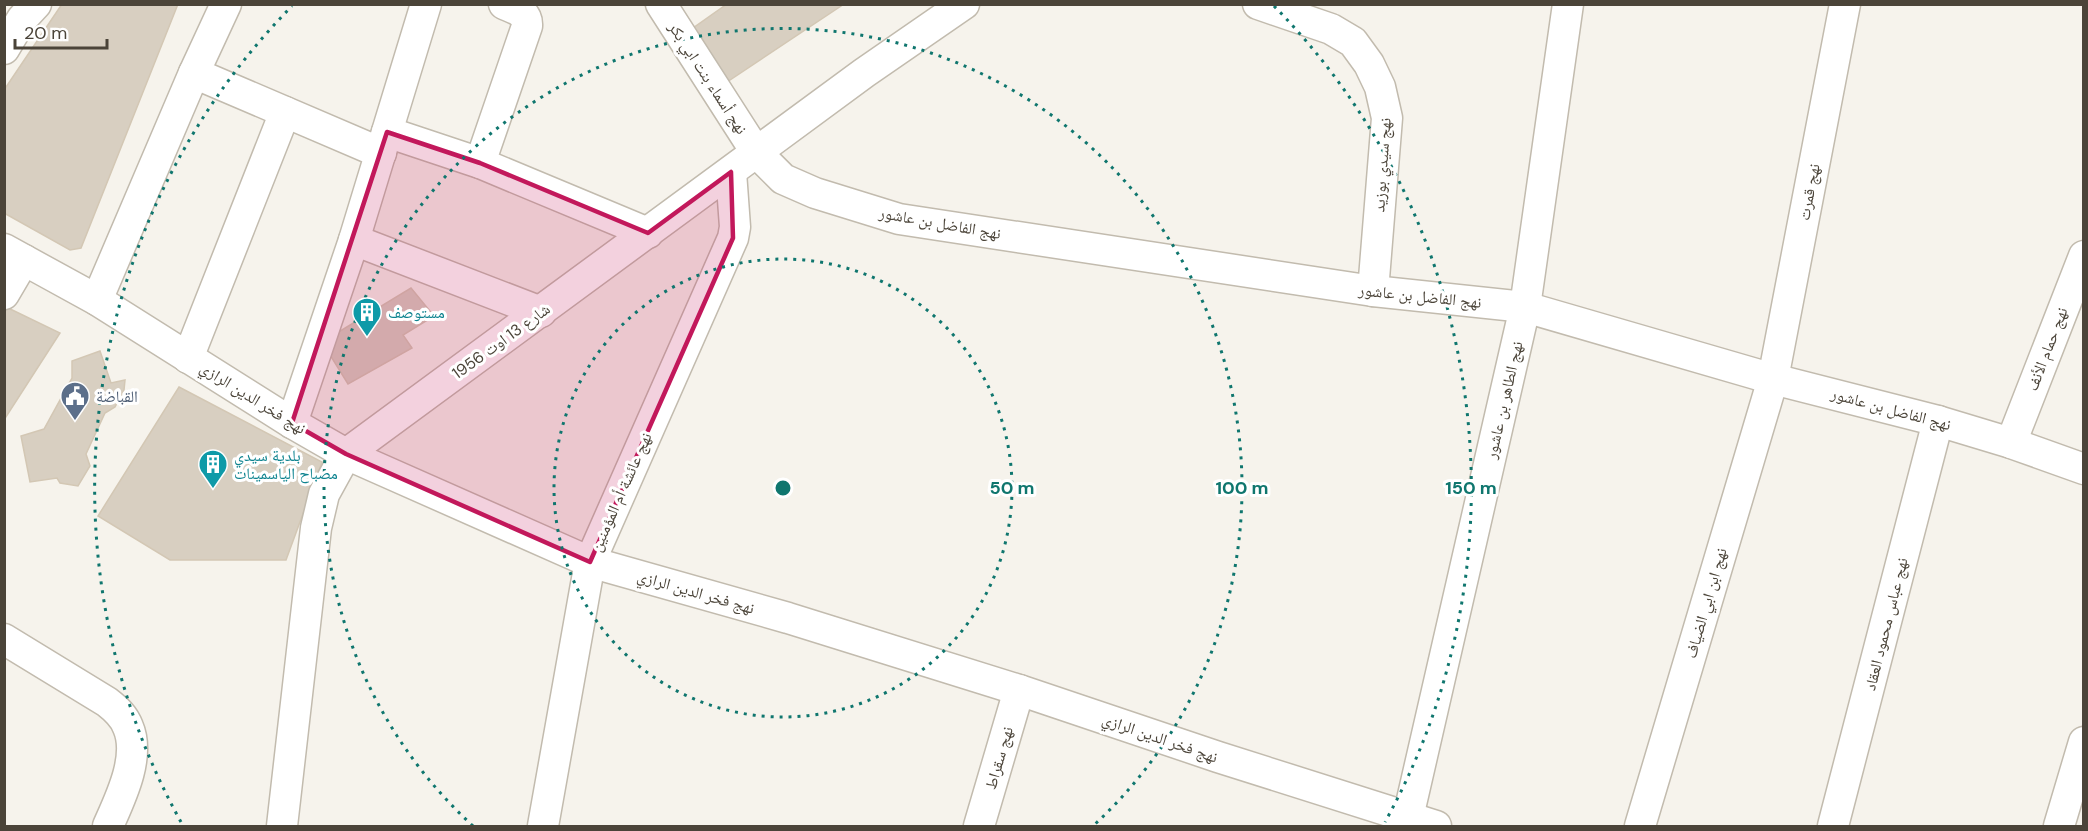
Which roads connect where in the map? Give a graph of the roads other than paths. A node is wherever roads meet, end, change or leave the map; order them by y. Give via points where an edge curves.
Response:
1 (36, 4) edge
2 (226, 4) edge
3 (426, 4) edge
4 (504, 4) edge
5 (661, 4) edge
6 (964, 4) edge
7 (1258, 4) edge
8 (1568, 4) edge
9 (1845, 4) edge
10 (4, 49) edge
11 (194, 72) junction
12 (285, 112) junction
13 (384, 142) junction
14 (756, 152) junction
15 (480, 163) junction
16 (731, 172) junction
17 (648, 233) junction
18 (354, 240) junction
19 (14, 254) edge
20 (2084, 256) edge
21 (1373, 291) junction
22 (4, 294) edge
23 (97, 300) junction
24 (1525, 307) junction
25 (541, 312) junction
26 (188, 358) junction
27 (1773, 379) junction
28 (1938, 421) junction
29 (292, 423) junction
30 (2011, 443) junction
31 (346, 454) junction
32 (2084, 469) edge
33 (590, 562) junction
34 (4, 639) edge
35 (1019, 690) junction
36 (2084, 742) edge
37 (1417, 823) edge
38 (108, 826) edge
39 (282, 826) edge
40 (543, 826) edge
41 (979, 826) edge
42 (1640, 826) edge
43 (1833, 826) edge
44 (2059, 826) edge

1 - 10 street
2 - 11 street
3 - 13 street
4 - 15 street via 524,15 527,26
5 - 14 street, نهج أسماء بنت ابي بكر
6 - 14 street, شارع 13 اوت 1956
7 - 21 street, نهج سيدي بوزيد via 1331,29 1353,42 1380,87 1387,118
8 - 24 street, نهج الطاهر بن عاشور
9 - 27 street, نهج قمرت
11 - 12 street
11 - 23 street
12 - 13 street
12 - 26 street
13 - 15 street
13 - 18 street
14 - 16 street, شارع 13 اوت 1956
14 - 21 street, نهج الفاضل بن عاشور via 783,179 899,219
15 - 17 street
16 - 17 street, شارع 13 اوت 1956
16 - 33 street, نهج عائشة أم المؤمنين via 733,238
17 - 25 street, شارع 13 اوت 1956
18 - 25 street
18 - 29 street
19 - 22 street
19 - 23 street, نهج فخر الدين الرازي
20 - 30 street, نهج حمام الأنف
21 - 24 street, نهج الفاضل بن عاشور
23 - 26 street, نهج فخر الدين الرازي
24 - 27 street, نهج الفاضل بن عاشور
24 - 37 street, نهج الطاهر بن عاشور
25 - 31 street, شارع 13 اوت 1956
26 - 29 street, نهج فخر الدين الرازي
27 - 28 street, نهج الفاضل بن عاشور
27 - 42 street, نهج ابن ابي الضياف
28 - 30 street, نهج الفاضل بن عاشور
28 - 43 street, نهج عباس محمود العقاد
29 - 31 street, نهج فخر الدين الرازي
30 - 32 street, نهج الفاضل بن عاشور
31 - 33 street, نهج فخر الدين الرازي
31 - 39 street, شارع 13 اوت 1956 via 324,494 316,528
33 - 35 street, نهج فخر الدين الرازي
33 - 40 street, نهج عائشة أم المؤمنين
34 - 38 street via 107,702 129,728 132,750 126,783
35 - 37 street, نهج فخر الدين الرازي
35 - 41 street, نهج سقراط
36 - 44 street

